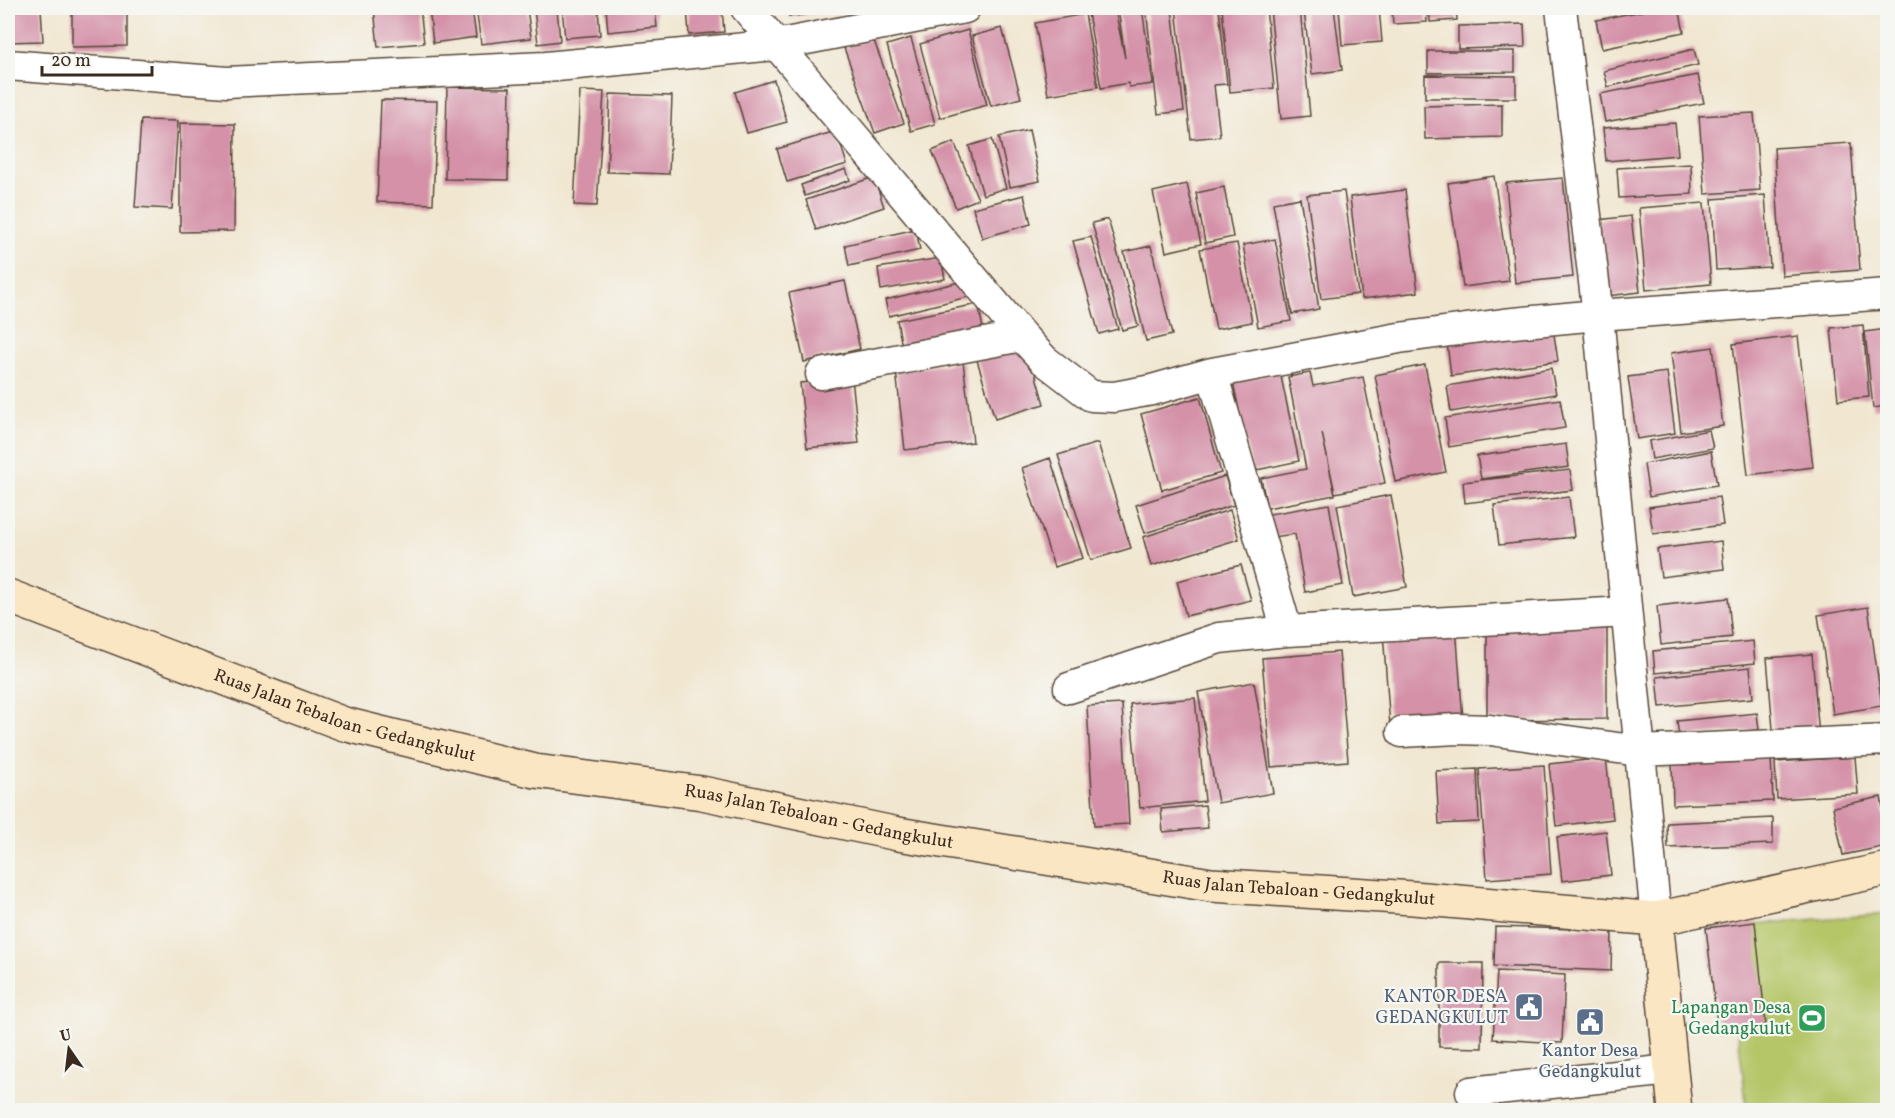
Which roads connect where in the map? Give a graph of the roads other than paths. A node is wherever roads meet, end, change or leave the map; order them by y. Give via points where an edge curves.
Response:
1 (746, 8) edge
2 (965, 8) edge
3 (1561, 8) edge
4 (776, 45) junction
5 (8, 65) edge
6 (1887, 294) edge
7 (1599, 315) junction
8 (1022, 336) junction
9 (1212, 373) junction
10 (821, 374) dead end
11 (8, 596) edge
12 (1626, 612) junction
13 (1287, 631) junction
14 (1069, 688) dead end
15 (1402, 732) dead end
16 (1887, 740) edge
17 (1639, 751) junction
18 (1887, 869) edge
19 (1656, 919) junction
20 (1670, 1070) junction
21 (1472, 1092) dead end
22 (1675, 1110) edge

1 - 4 street
2 - 4 street
3 - 7 street
4 - 5 street via 546,67 227,82
4 - 8 street
6 - 7 street
7 - 9 street via 1399,338
7 - 12 street
8 - 9 street via 1044,360 1091,396 1114,397 1152,390
8 - 10 street
9 - 13 street
11 - 19 main road, Ruas Jalan Tebaloan - Gedangkulut via 344,724 535,771 702,793 898,834 1211,885
12 - 13 street
12 - 17 street
13 - 14 street via 1219,638
15 - 17 street via 1490,730
16 - 17 street
17 - 19 street
18 - 19 main road, Ruas Jalan Tebaloan - Gedangkulut
19 - 20 main road
20 - 21 street
20 - 22 main road

